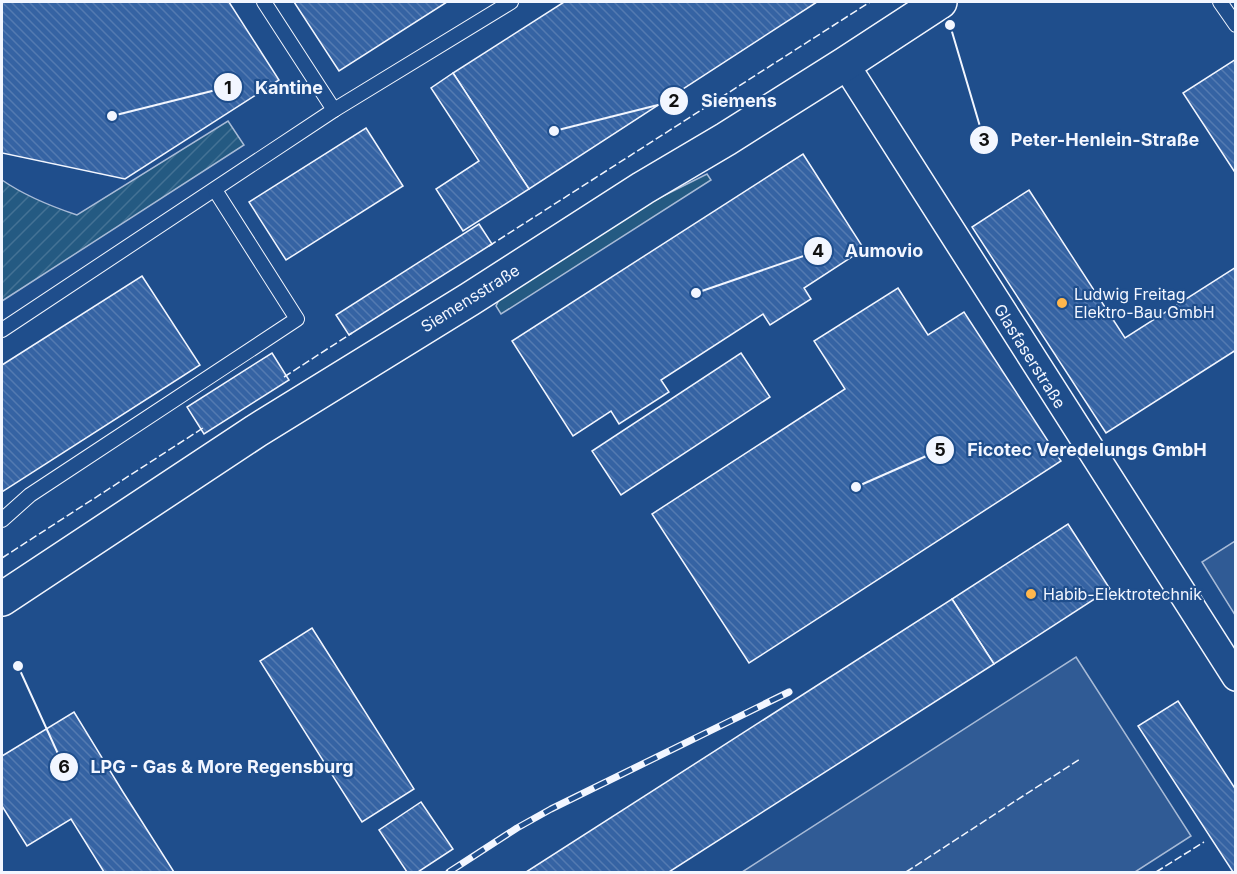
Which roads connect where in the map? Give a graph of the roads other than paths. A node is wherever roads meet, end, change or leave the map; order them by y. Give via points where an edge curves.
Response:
1 (264, 2) edge
2 (511, 2) edge
3 (940, 2) edge
4 (1220, 2) edge
5 (1236, 25) edge
6 (845, 64) junction
7 (334, 110) junction
8 (215, 190) junction
9 (2, 330) edge
10 (2, 520) edge
11 (2, 599) edge
12 (1236, 677) edge

1 - 7 lane
2 - 7 lane
3 - 6 street, Siemensstraße
4 - 5 lane
6 - 11 street, Siemensstraße via 256,431
6 - 12 street, Glasfaserstraße
7 - 8 lane
8 - 9 lane
8 - 10 lane via 297,319 30,495

